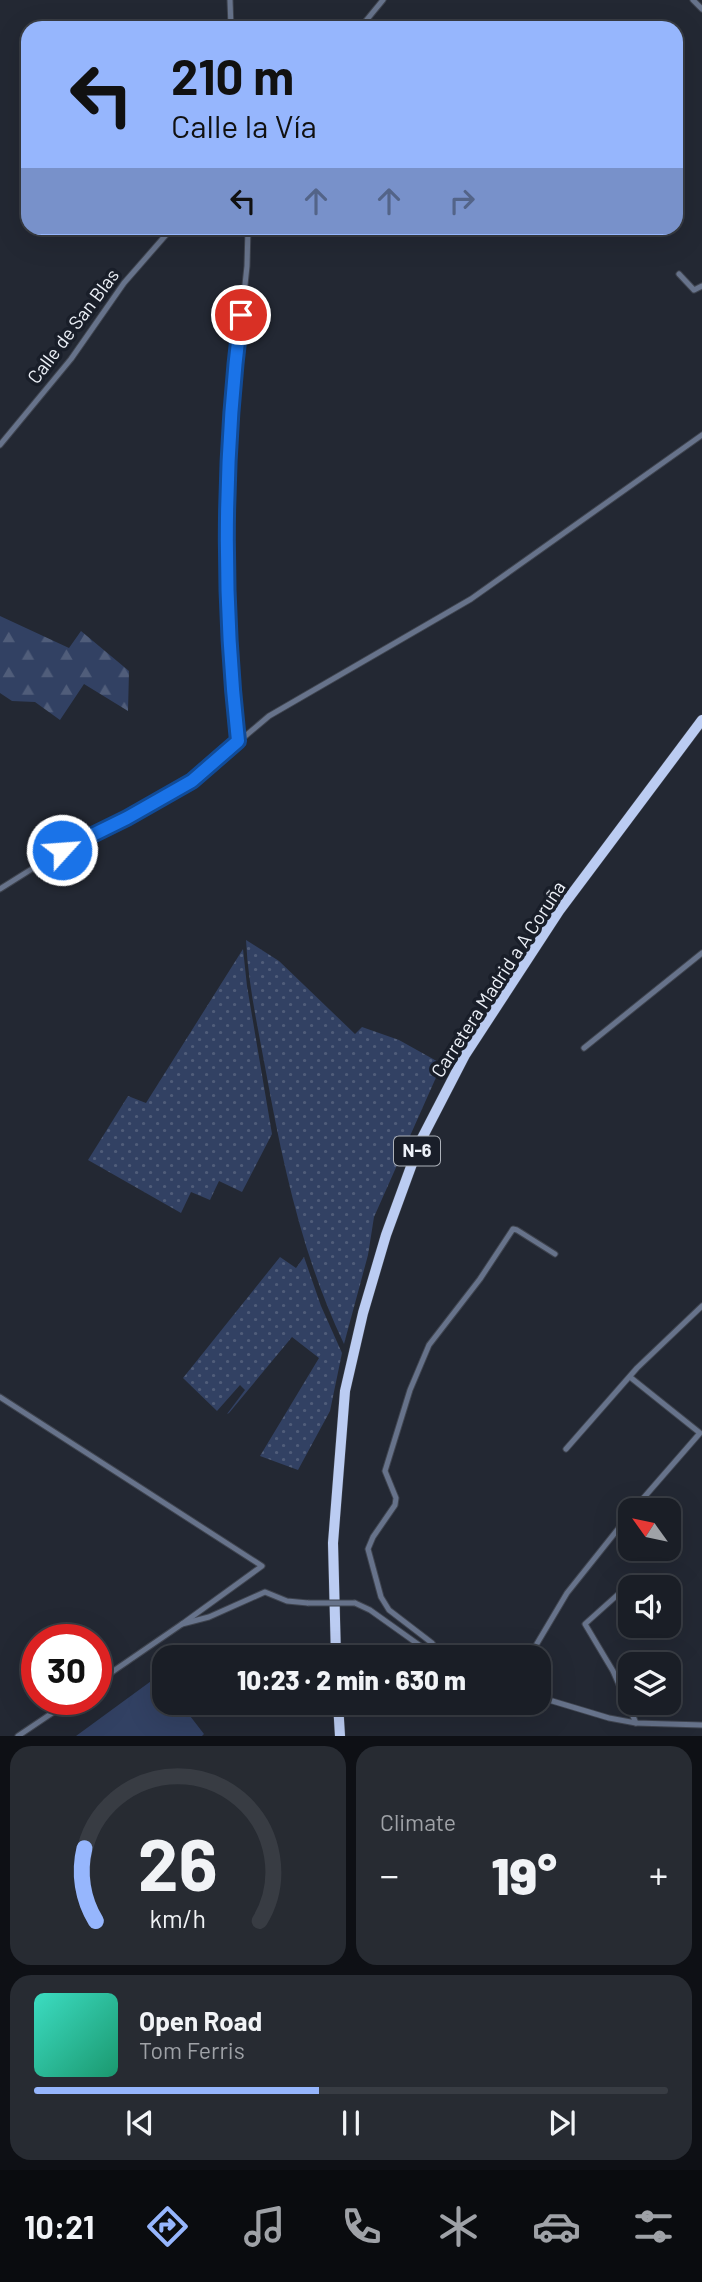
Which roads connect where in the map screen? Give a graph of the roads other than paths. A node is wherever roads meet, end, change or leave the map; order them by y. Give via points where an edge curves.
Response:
1 (230, 0) edge
2 (383, 0) edge
3 (693, 0) edge
4 (702, 9) edge
5 (231, 21) edge
6 (366, 21) edge
7 (166, 235) edge
8 (248, 235) edge
9 (679, 274) dead end
10 (702, 286) edge
11 (702, 435) edge
12 (0, 444) edge
13 (702, 720) edge
14 (238, 741) junction
15 (0, 889) edge
16 (702, 953) edge
17 (584, 1048) dead end
18 (555, 1254) dead end
19 (702, 1306) edge
20 (630, 1377) junction
21 (0, 1397) edge
22 (566, 1449) dead end
23 (644, 1498) edge
24 (618, 1529) edge
25 (618, 1595) edge
26 (182, 1624) junction
27 (336, 1645) edge
28 (421, 1645) edge
29 (433, 1645) edge
30 (536, 1645) edge
31 (112, 1672) edge
32 (551, 1701) edge
33 (49, 1715) edge
34 (339, 1715) edge
35 (636, 1723) junction
36 (702, 1725) edge
37 (18, 1736) edge
38 (340, 1736) edge

1 - 5 street
2 - 6 street
3 - 4 street
7 - 12 street, Calle de San Blas
8 - 14 street via 228,445 226,525 229,645
9 - 10 street via 694,290
11 - 14 street via 471,599 269,716
13 - 27 highway, Carretera Madrid a A Coruña / N-6 via 559,911 465,1055 420,1142 386,1236 345,1391 333,1542
14 - 15 street via 192,781 62,850
16 - 17 street
18 - 29 street via 513,1230 429,1345 410,1390 385,1471 395,1505 368,1549 389,1610
19 - 20 street
20 - 22 street
20 - 23 street via 700,1433
21 - 26 street via 262,1566
24 - 30 street via 567,1593
25 - 35 street via 586,1624
26 - 28 street, bridge via 265,1592 308,1604 355,1602
26 - 31 street
32 - 35 street
33 - 37 street
34 - 38 highway
35 - 36 street

